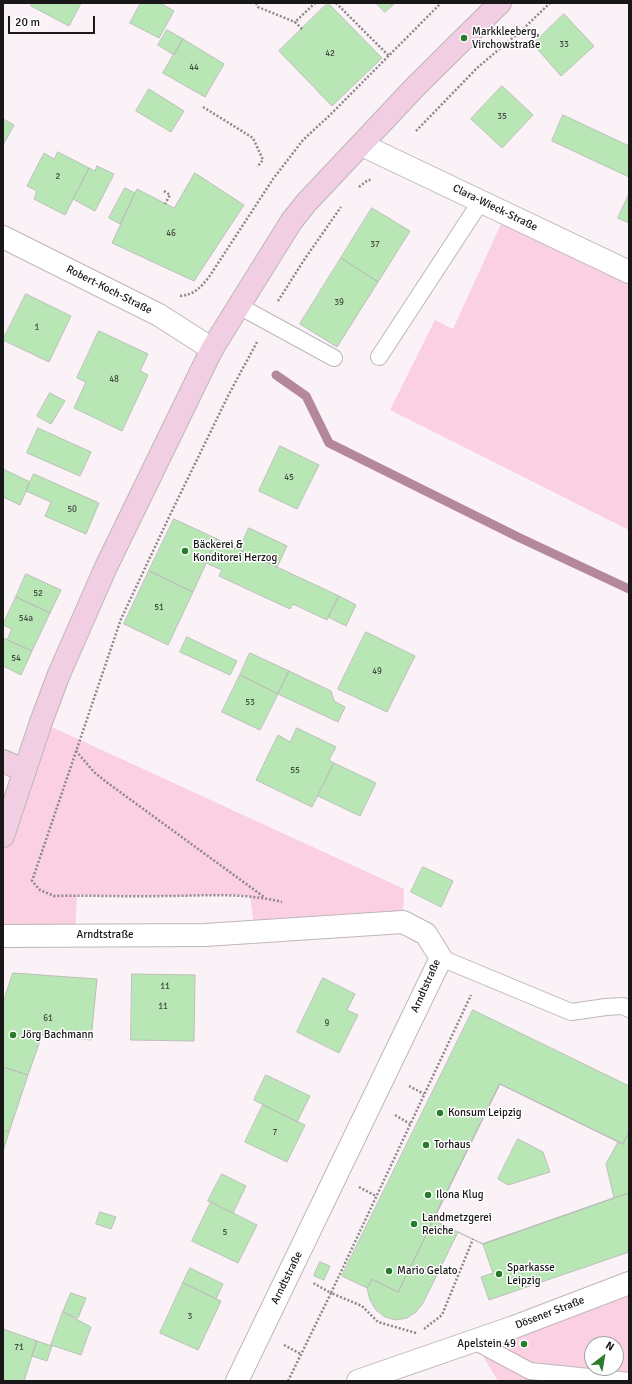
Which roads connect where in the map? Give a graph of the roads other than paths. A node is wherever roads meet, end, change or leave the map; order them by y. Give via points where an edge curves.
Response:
1 (500, 3) edge
2 (362, 145) junction
3 (481, 201) junction
4 (3, 236) edge
5 (629, 272) edge
6 (239, 306) junction
7 (212, 348) junction
8 (379, 357) dead end
9 (334, 358) dead end
10 (3, 761) edge
11 (25, 770) junction
12 (3, 836) edge
13 (3, 936) edge
14 (440, 958) junction
15 (629, 1009) edge
16 (629, 1283) edge
17 (474, 1341) junction
18 (237, 1381) edge
19 (358, 1381) edge
20 (629, 1381) edge

1 - 2 main road via 417,85
2 - 3 street, Clara-Wieck-Straße
2 - 6 main road via 291,222
3 - 5 street, Clara-Wieck-Straße
3 - 8 lane
4 - 7 street, Robert-Koch-Straße via 159,315
6 - 7 main road
6 - 9 lane
7 - 11 main road via 93,594 64,662
10 - 11 main road
11 - 12 main road
13 - 14 street, Arndtstraße via 205,935 403,922 426,934
14 - 15 lane via 571,1012 623,1006
14 - 18 street, Arndtstraße
16 - 17 street, Dösener Straße
17 - 19 street, Dösener Straße
17 - 20 lane via 530,1371

